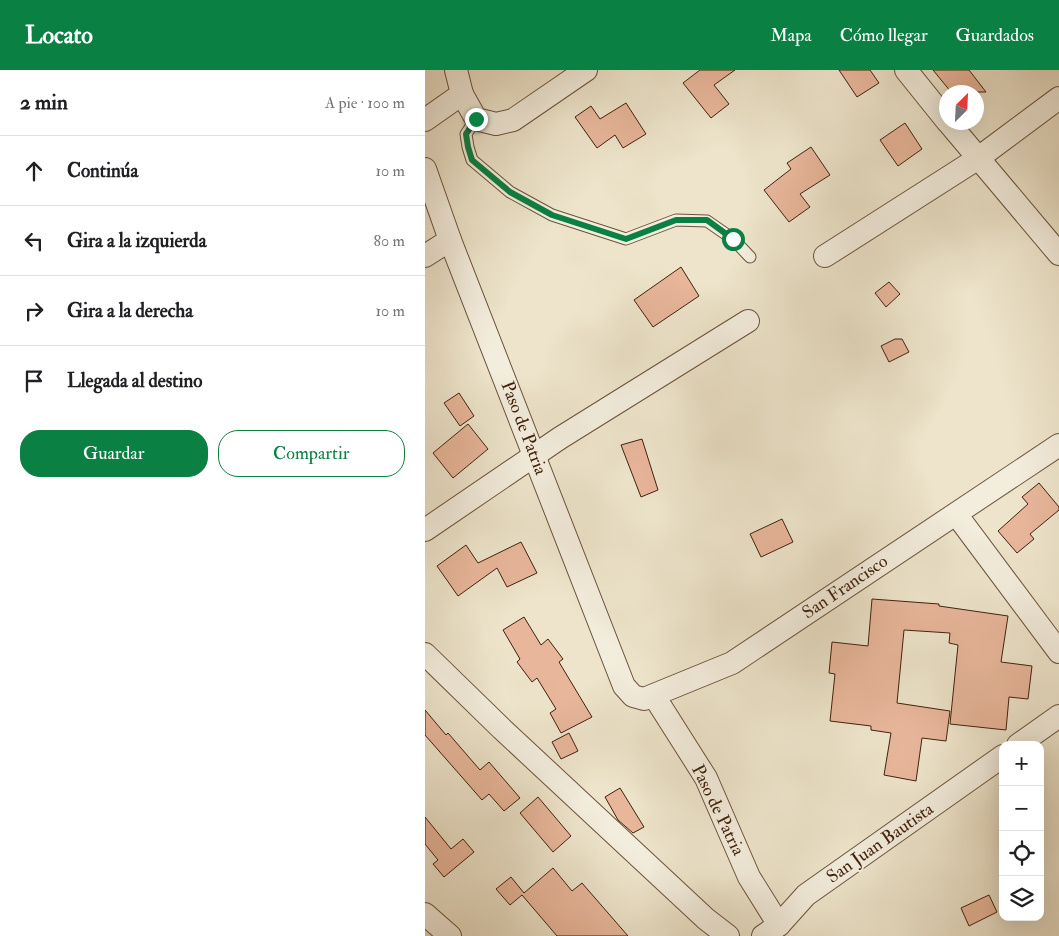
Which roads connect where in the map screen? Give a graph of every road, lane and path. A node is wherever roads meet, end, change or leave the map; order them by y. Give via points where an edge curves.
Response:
1 (456, 70) edge
2 (586, 70) edge
3 (906, 70) edge
4 (462, 94) junction
5 (1059, 98) edge
6 (939, 112) edge
7 (476, 119) junction
8 (425, 120) edge
9 (953, 130) edge
10 (977, 159) junction
11 (425, 169) edge
12 (450, 240) junction
13 (1059, 254) edge
14 (425, 256) edge
15 (825, 256) dead end
16 (750, 257) dead end
17 (748, 321) dead end
18 (1059, 445) edge
19 (535, 456) junction
20 (956, 514) junction
21 (425, 530) edge
22 (1059, 652) edge
23 (425, 654) edge
24 (624, 686) joint
25 (655, 696) junction
26 (1059, 716) edge
27 (1025, 741) edge
28 (999, 759) edge
29 (425, 914) edge
30 (771, 930) edge
31 (450, 936) edge
32 (728, 936) edge

1 - 4 street
2 - 7 street via 513,120 496,124
3 - 6 street
4 - 7 street
4 - 8 street
5 - 10 street
7 - 16 lane via 466,134 472,160 510,192 552,215 626,239 676,220 707,220 733,239
9 - 10 street
10 - 13 street
10 - 15 street
11 - 12 street, Paso de Patria
12 - 14 street
12 - 19 street, Paso de Patria
17 - 19 street
18 - 20 street, San Francisco
19 - 21 street
19 - 24 street, Paso de Patria
20 - 22 street
20 - 25 street, San Francisco via 732,663
23 - 32 street via 509,736
24 - 25 street, San Francisco via 633,696 644,700
25 - 30 street, Paso de Patria via 706,778
26 - 27 street
28 - 30 street, San Juan Bautista via 806,895
29 - 31 street

